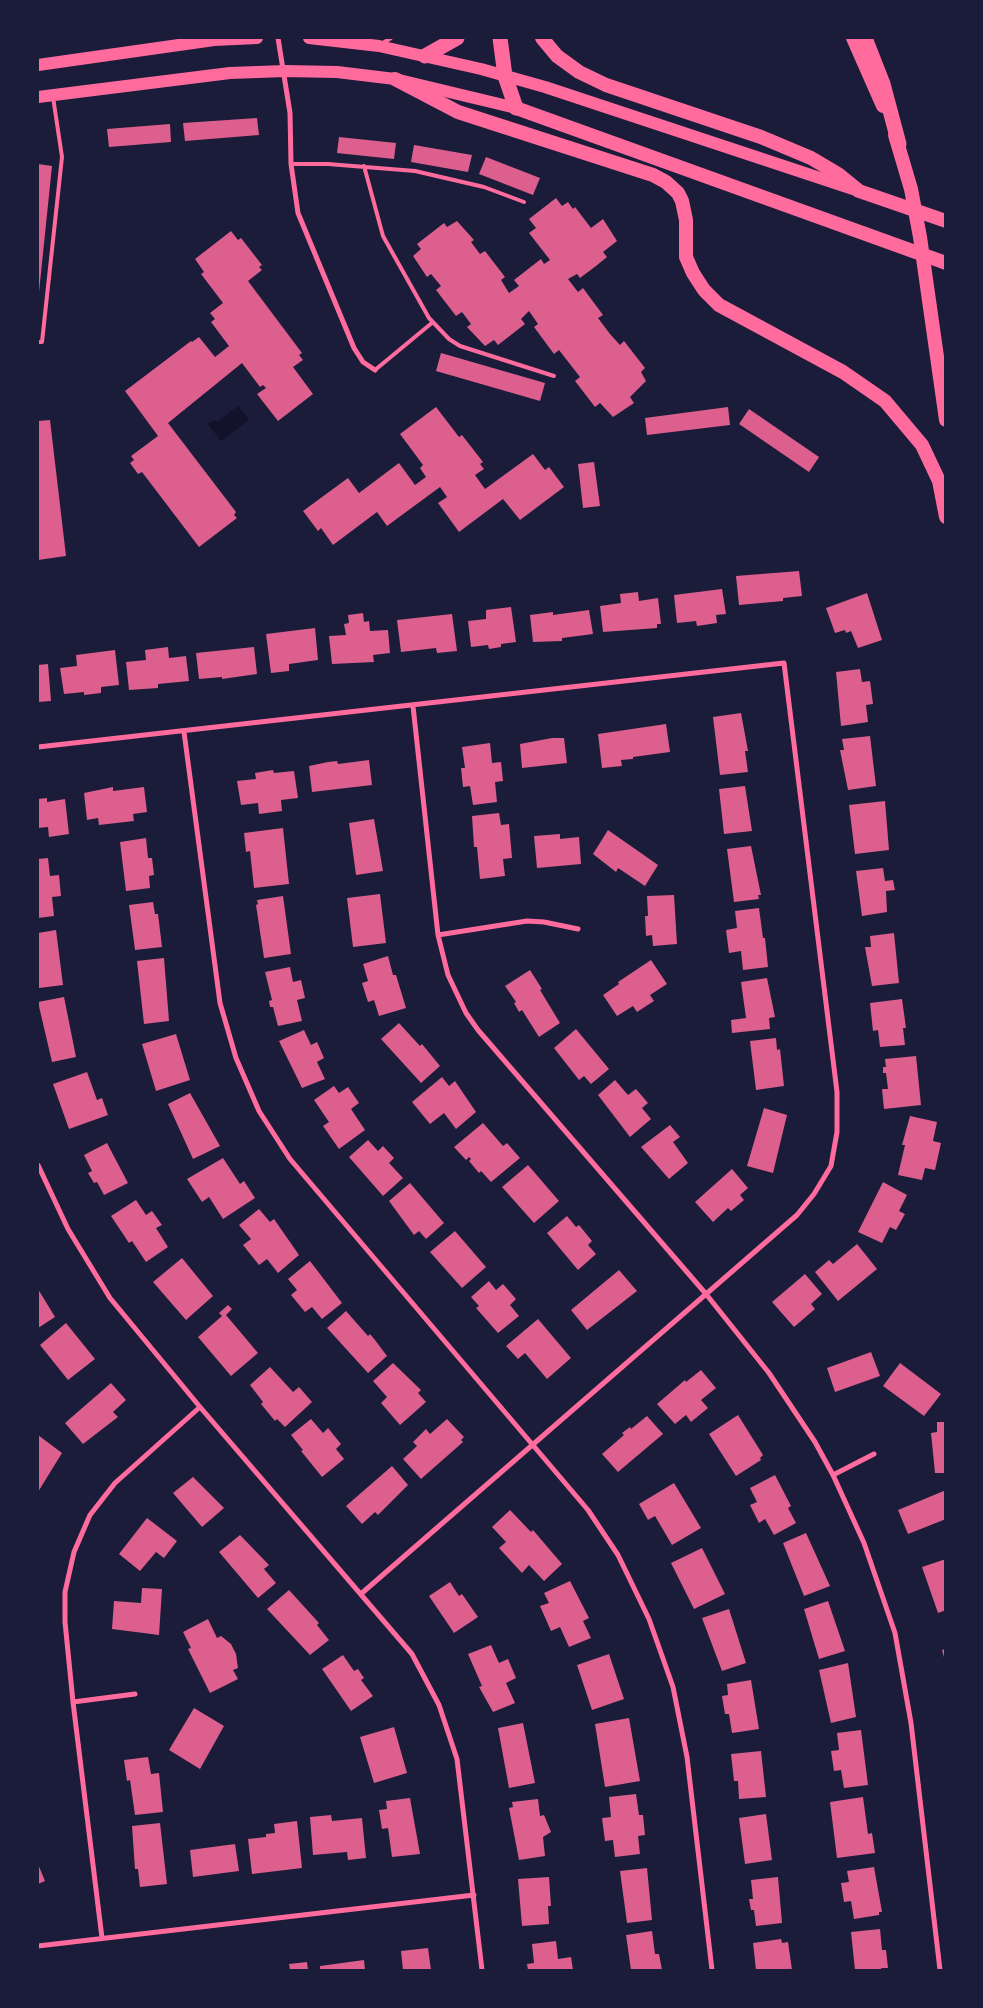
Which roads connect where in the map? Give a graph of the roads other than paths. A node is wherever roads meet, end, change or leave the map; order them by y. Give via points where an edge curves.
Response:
1 (257, 38) edge
2 (278, 38) edge
3 (309, 38) edge
4 (391, 38) edge
5 (457, 38) edge
6 (500, 38) edge
7 (542, 38) edge
8 (852, 38) edge
9 (865, 38) edge
10 (379, 46) junction
11 (425, 56) junction
12 (38, 65) edge
13 (285, 71) junction
14 (505, 76) junction
15 (395, 79) junction
16 (53, 95) junction
17 (38, 97) edge
18 (516, 108) junction
19 (899, 144) junction
20 (291, 164) junction
21 (364, 166) junction
22 (859, 191) junction
23 (524, 202) dead end
24 (941, 220) edge
25 (944, 263) edge
26 (433, 322) junction
27 (38, 342) edge
28 (375, 370) joint
29 (554, 376) dead end
30 (946, 420) edge
31 (946, 517) edge
32 (413, 706) junction
33 (184, 732) junction
34 (38, 747) edge
35 (578, 929) dead end
36 (438, 935) junction
37 (38, 1165) edge
38 (706, 1294) junction
39 (200, 1407) junction
40 (533, 1444) junction
41 (874, 1454) dead end
42 (833, 1475) junction
43 (362, 1593) junction
44 (134, 1694) dead end
45 (73, 1702) junction
46 (474, 1895) junction
47 (102, 1938) junction
48 (38, 1946) edge
49 (482, 1970) edge
50 (712, 1970) edge
51 (940, 1970) edge

1 - 12 main road via 214,40
2 - 13 street
3 - 10 main road
4 - 10 lane
5 - 11 highway
6 - 14 highway
7 - 22 highway via 557,56 579,72 606,85 761,137 811,158
8 - 19 highway
9 - 19 highway via 883,84
10 - 11 main road
11 - 14 main road
13 - 15 main road via 337,72
13 - 16 main road via 230,73
13 - 20 street
14 - 18 highway
14 - 22 main road
15 - 18 main road
15 - 31 highway via 458,112 666,182 682,201 686,220 686,257 704,290 720,305 843,372 885,401 922,445 939,481
16 - 17 main road
16 - 27 lane via 62,157 42,342
18 - 25 highway
19 - 30 highway via 911,189 931,303
20 - 21 lane
20 - 28 street via 298,213 354,348 363,362
21 - 23 lane via 415,171 484,187
21 - 26 lane via 383,236
22 - 24 highway
26 - 28 lane
26 - 29 lane via 448,339 460,346
32 - 33 street
32 - 36 street
32 - 38 street via 784,663 836,1083 837,1132 831,1166 814,1194 797,1215
33 - 34 street
33 - 40 street via 220,1003 236,1058 259,1111 290,1159
35 - 36 street via 527,921
36 - 38 street via 448,975 478,1030
37 - 39 street via 68,1229 110,1298
38 - 40 street
38 - 42 street via 769,1373
39 - 43 street
39 - 45 street via 115,1483 90,1516 74,1552 65,1592
40 - 43 street
40 - 50 street via 588,1510 618,1555 649,1619 673,1687 687,1757
41 - 42 street
42 - 51 street via 864,1543 895,1633 911,1723
43 - 46 street via 412,1654 439,1704 457,1759
44 - 45 street
45 - 47 street
46 - 47 street
46 - 49 street
47 - 48 street

